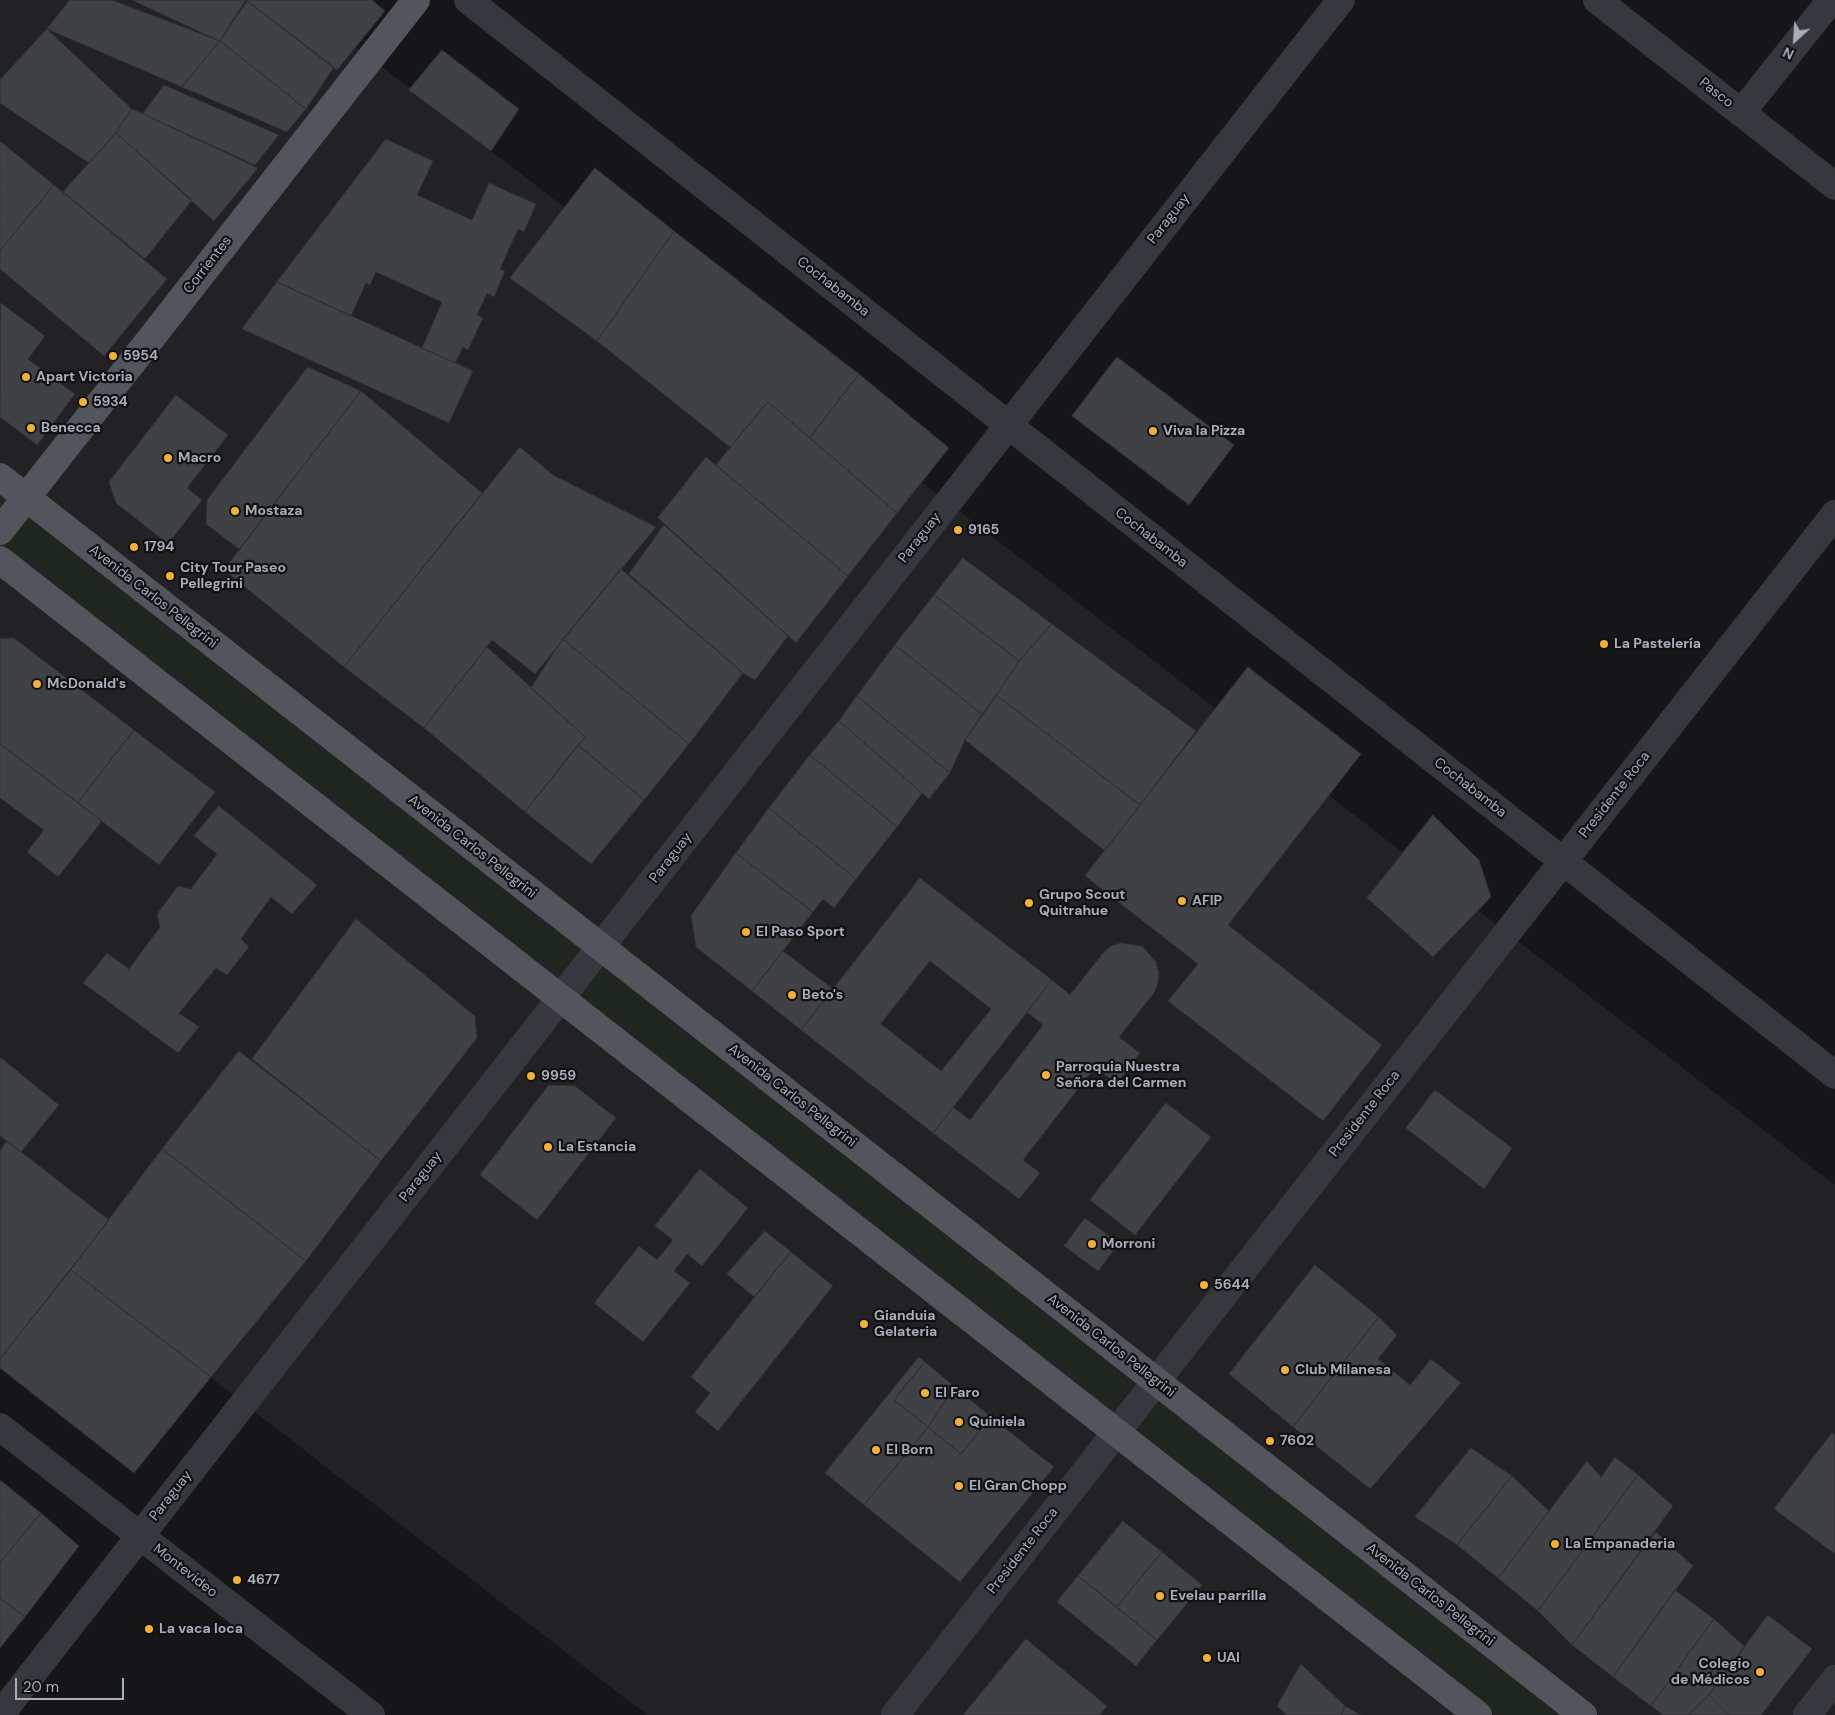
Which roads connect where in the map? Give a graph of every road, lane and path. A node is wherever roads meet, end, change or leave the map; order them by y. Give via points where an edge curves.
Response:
1 (416, 0) edge
2 (468, 0) edge
3 (1341, 0) edge
4 (1597, 0) edge
5 (1831, 0) edge
6 (1741, 113) junction
7 (1835, 186) edge
8 (1008, 425) junction
9 (0, 477) edge
10 (26, 497) junction
11 (1835, 514) edge
12 (0, 531) edge
13 (0, 560) edge
14 (1563, 862) junction
15 (600, 947) junction
16 (560, 998) junction
17 (1835, 1076) edge
18 (1156, 1381) junction
19 (0, 1426) edge
20 (1116, 1432) junction
21 (140, 1536) junction
22 (1835, 1679) edge
23 (0, 1715) edge
24 (370, 1715) edge
25 (895, 1715) edge
26 (1478, 1715) edge
27 (1584, 1715) edge
28 (1807, 1715) edge

1 - 10 main road, Corrientes
2 - 8 street, Cochabamba
3 - 8 street, Paraguay
4 - 6 street, Pasco
5 - 6 street
6 - 7 street, Pasco
8 - 14 street, Cochabamba
8 - 15 street, Paraguay
9 - 10 main road, Avenida Carlos Pellegrini
10 - 12 main road, Corrientes
10 - 15 main road, Avenida Carlos Pellegrini
11 - 14 street, Presidente Roca
13 - 16 main road
14 - 17 street, Cochabamba
14 - 18 street, Presidente Roca
15 - 16 street, Paraguay
15 - 18 main road, Avenida Carlos Pellegrini
16 - 20 main road
16 - 21 street, Paraguay
18 - 20 street, Presidente Roca
18 - 27 main road, Avenida Carlos Pellegrini
19 - 21 street, Montevideo
20 - 25 street, Presidente Roca
20 - 26 main road
21 - 23 street, Paraguay
21 - 24 street, Montevideo
22 - 28 street

